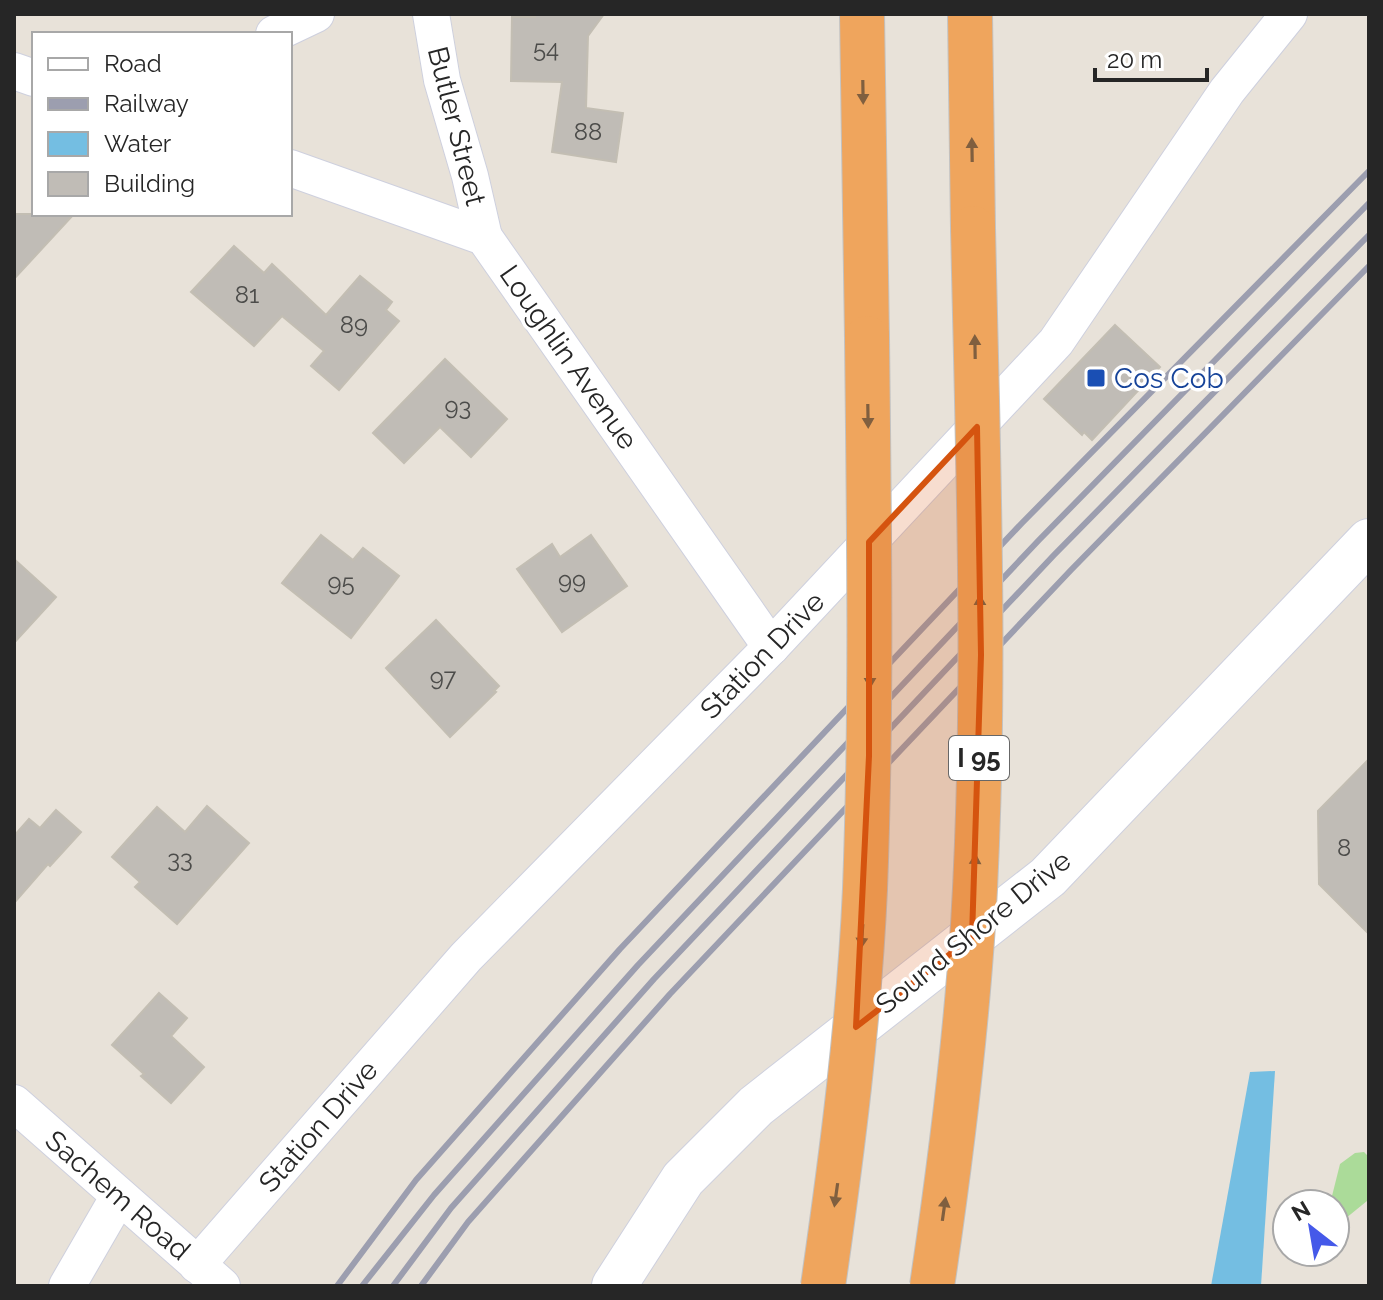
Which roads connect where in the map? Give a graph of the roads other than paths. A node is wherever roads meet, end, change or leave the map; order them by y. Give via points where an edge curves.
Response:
1 (316, 14) edge
2 (431, 14) edge
3 (862, 14) edge
4 (970, 14) edge
5 (1289, 14) edge
6 (278, 32) edge
7 (292, 169) edge
8 (484, 237) junction
9 (1369, 541) edge
10 (771, 647) junction
11 (14, 1103) edge
12 (119, 1196) junction
13 (209, 1275) edge
14 (67, 1286) edge
15 (614, 1286) edge
16 (823, 1286) edge
17 (932, 1286) edge

1 - 6 street
2 - 8 street, Butler Street via 442,80
3 -> 16 highway, bridge via 870,620 865,892 842,1160
17 -> 4 highway, I 95, bridge via 963,1046 978,789 981,655
5 - 10 street, Station Drive via 1227,91 1056,342
7 - 8 street, Loughlin Avenue
8 - 10 street, Loughlin Avenue
9 - 15 main road, Sound Shore Drive via 1048,877 756,1106 683,1179
10 - 13 street, Station Drive via 466,957
11 - 12 street, Sachem Road
12 - 13 street, Sachem Road
12 - 14 street

